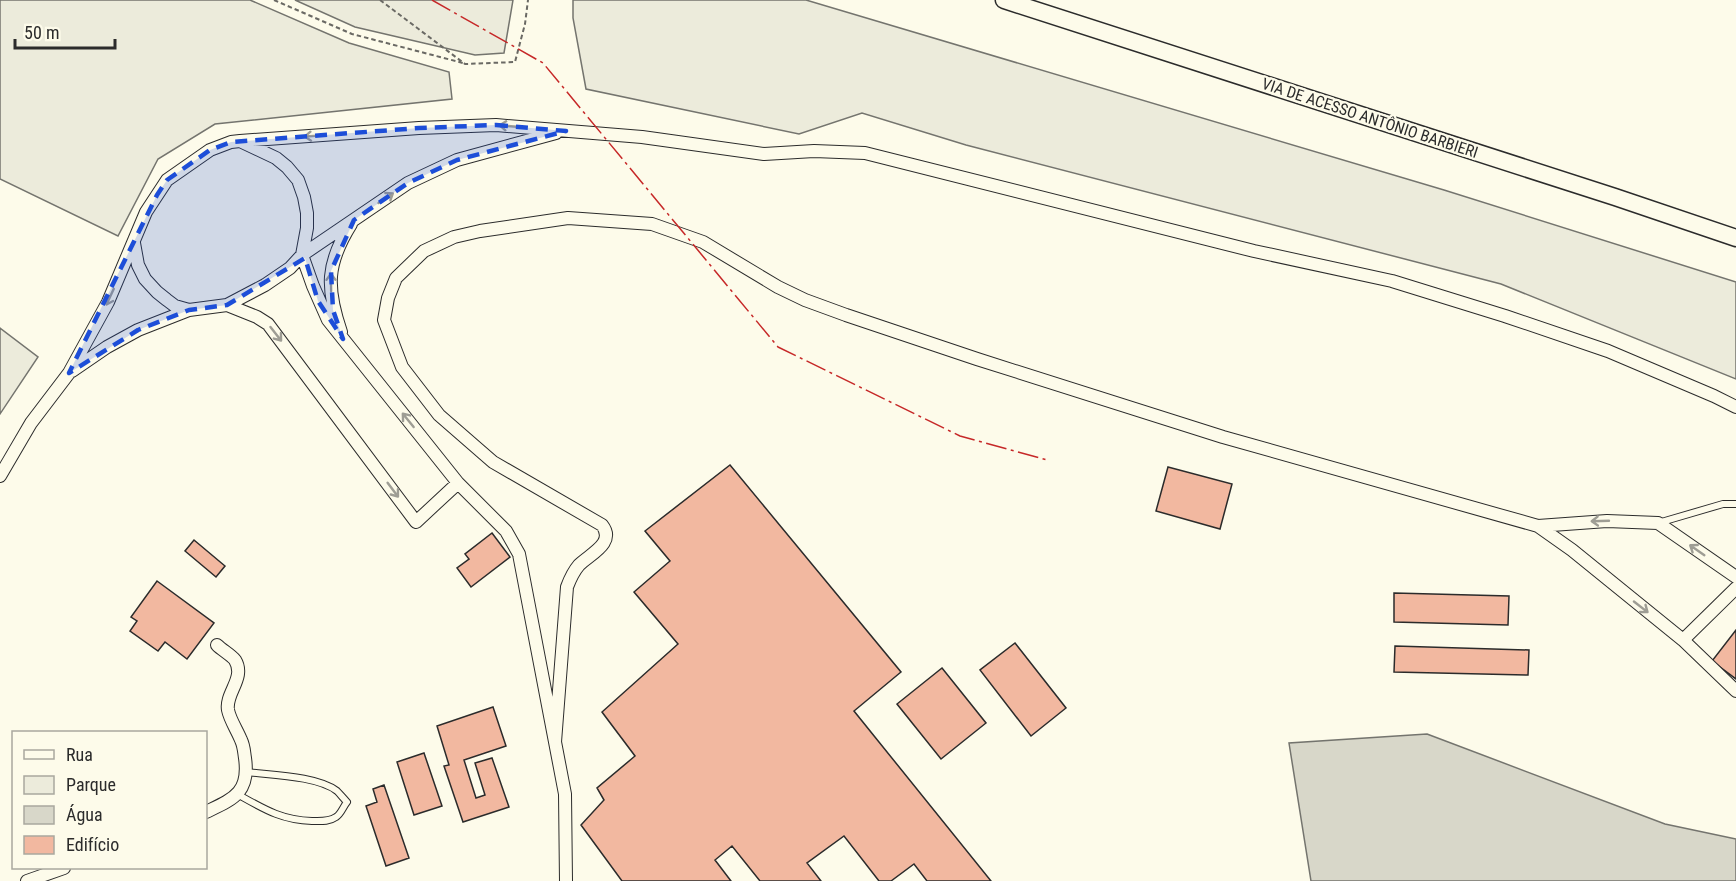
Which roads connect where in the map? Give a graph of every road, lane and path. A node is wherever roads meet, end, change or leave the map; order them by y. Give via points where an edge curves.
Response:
1 (274, 0) edge
2 (380, 0) edge
3 (528, 0) edge
4 (1004, 0) edge
5 (465, 64) junction
6 (566, 130) junction
7 (240, 141) junction
8 (354, 220) junction
9 (1736, 238) edge
10 (134, 243) junction
11 (302, 255) junction
12 (227, 305) junction
13 (189, 310) junction
14 (343, 339) junction
15 (69, 374) junction
16 (1736, 407) edge
17 (0, 476) edge
18 (458, 483) junction
19 (1736, 504) edge
20 (1658, 523) junction
21 (1538, 526) junction
22 (1736, 577) edge
23 (1736, 588) edge
24 (1683, 640) junction
25 (217, 645) dead end
26 (1736, 691) edge
27 (555, 741) junction
28 (247, 772) junction
29 (236, 794) junction
30 (207, 812) edge
31 (59, 869) edge
32 (27, 881) edge
33 (566, 881) edge

1 - 5 path via 352,34
2 - 5 path
3 - 5 path via 515,62
4 - 9 main road, VIA DE ACESSO ANTÔNIO BARBIERI
6 -> 7 street via 485,125
8 -> 6 street via 408,183 457,160
6 - 16 street via 764,154 865,153 1254,251 1392,281 1608,351
7 - 10 street via 210,150 167,180
7 - 11 street via 276,158 298,180 307,213
8 - 11 street
14 -> 8 street via 333,310 331,271 338,247
10 - 13 street via 145,279 175,306
10 -> 15 street
11 - 12 street via 264,285
11 - 14 street via 328,320
12 - 13 street
12 -> 18 street via 268,324 416,522
13 - 15 street via 138,330
18 -> 14 street
15 - 17 street via 31,423
18 - 27 street via 506,531 519,554
19 - 20 lane via 1723,504
20 -> 21 street via 1607,521
22 -> 20 street
21 -> 24 street
21 - 27 street via 1223,437 846,315 778,287 703,242 652,224 568,218 480,231 454,237 424,251 396,278 387,298 384,320 402,367 439,415 493,462 605,529 607,539 578,566 567,587
23 - 24 street
24 - 26 street
25 - 28 street via 235,660 238,669 228,704 243,744
27 - 33 street via 565,794
28 - 29 street via 243,788
28 - 29 lane via 322,783 347,802 333,819 294,820 271,813
29 - 30 street
31 - 32 street

